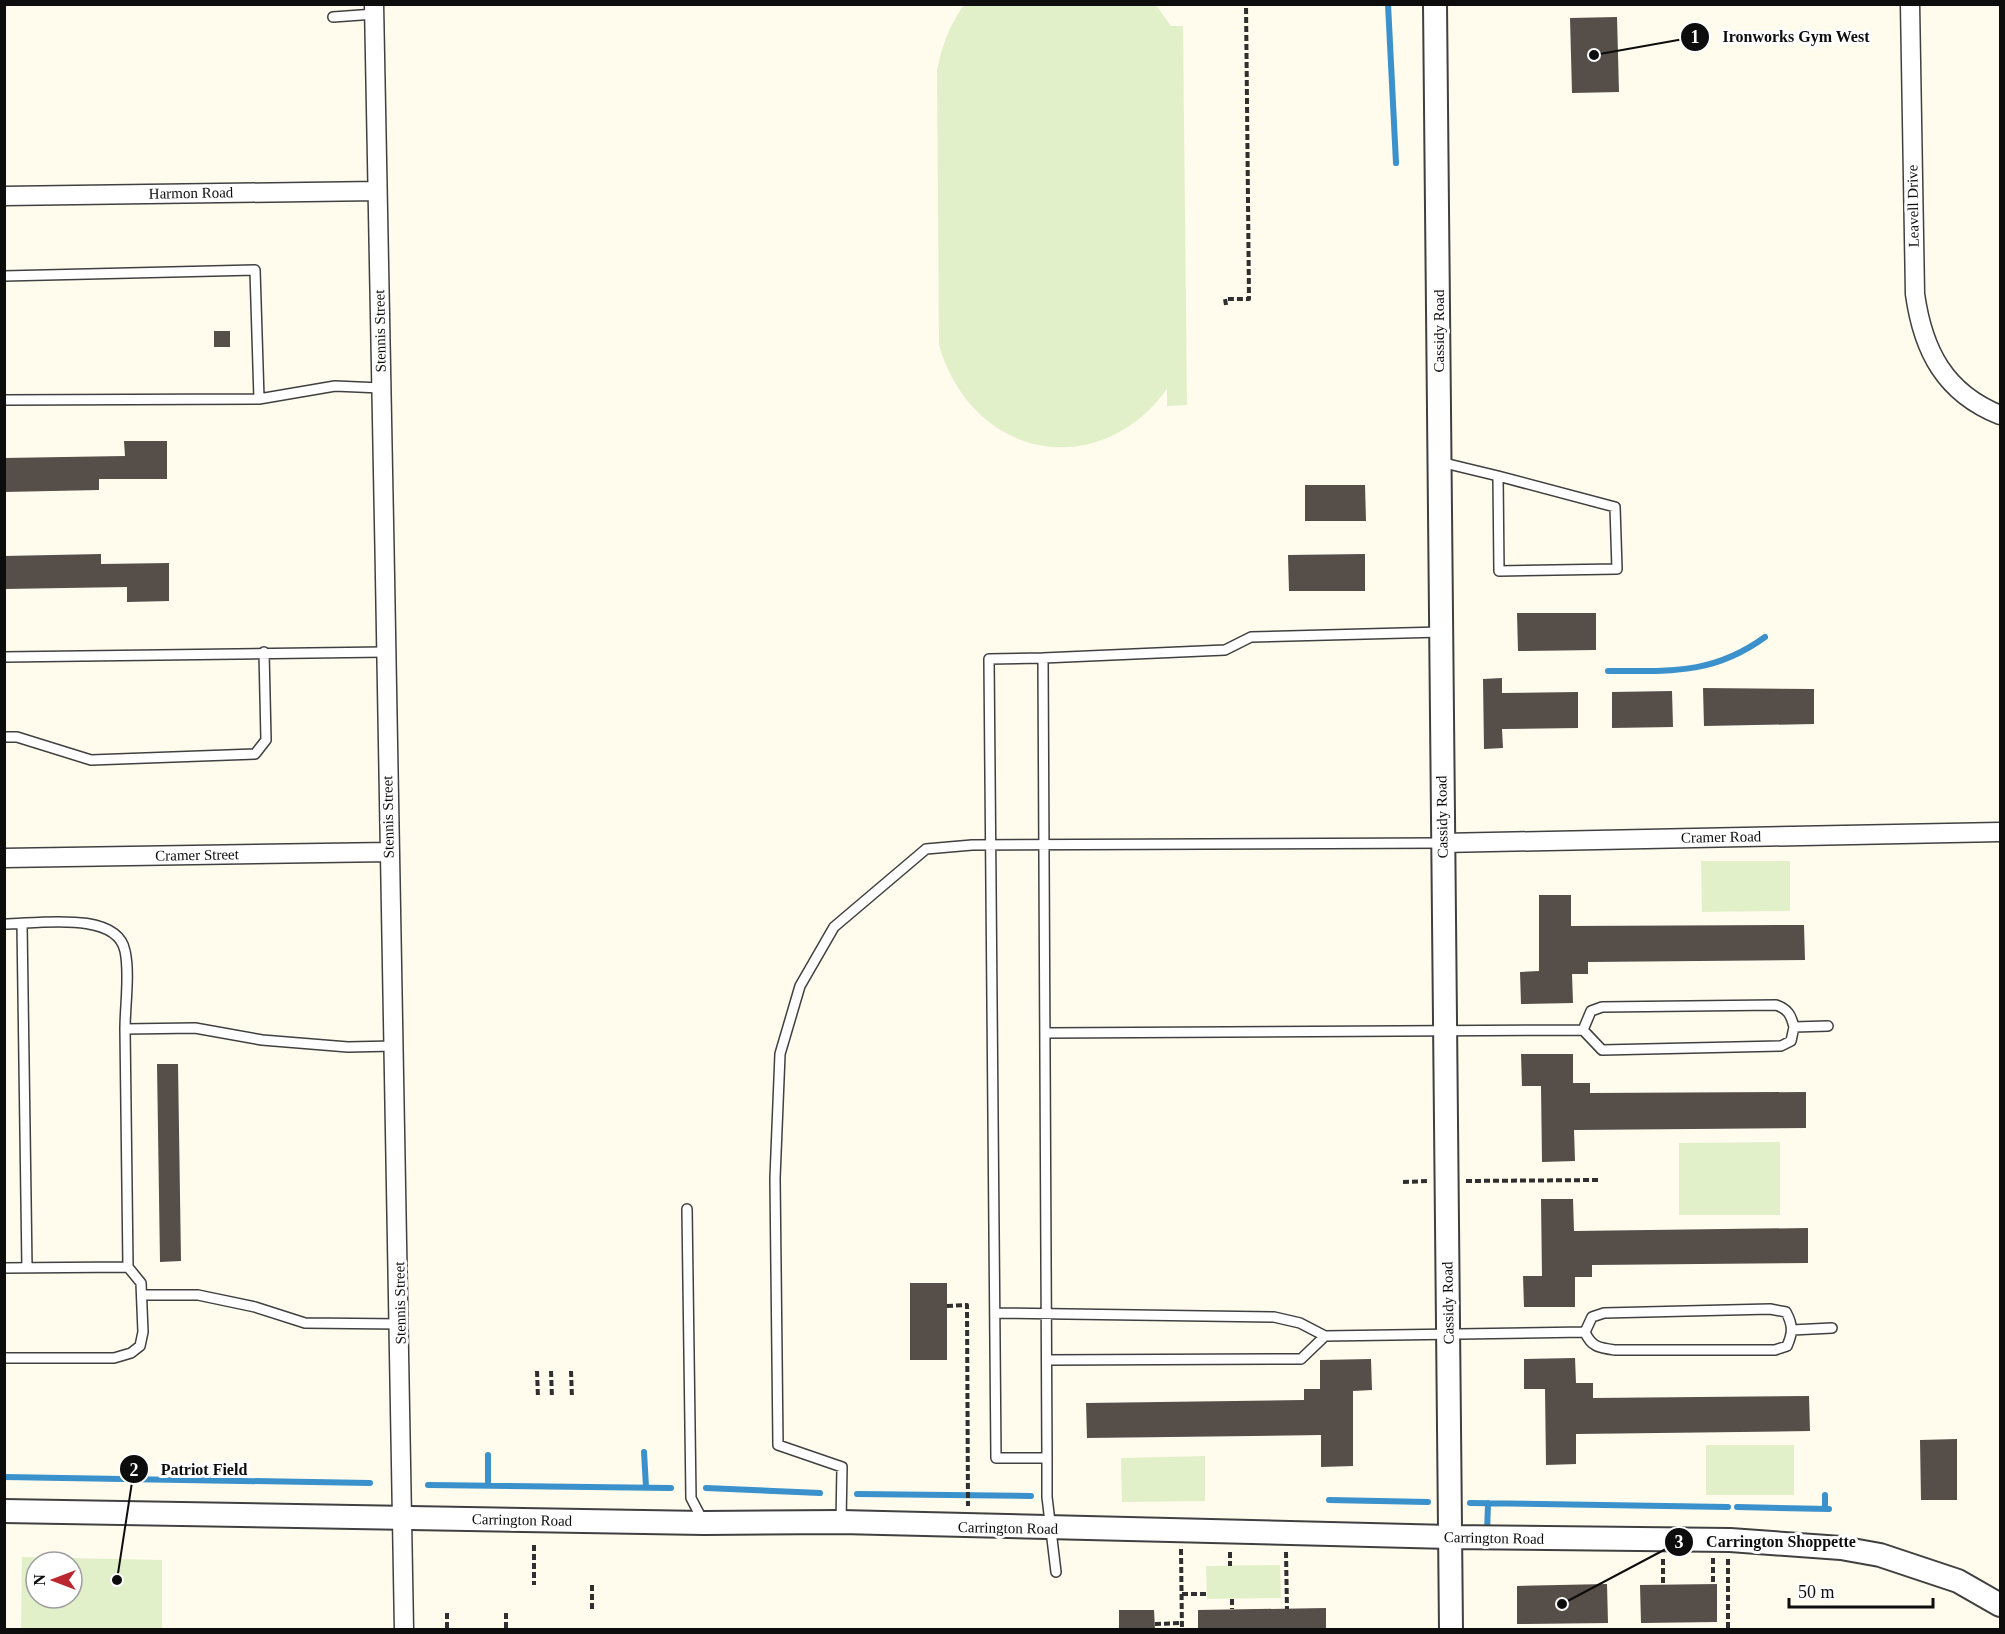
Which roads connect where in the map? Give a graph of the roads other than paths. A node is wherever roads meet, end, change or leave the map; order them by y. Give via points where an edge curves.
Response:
1 (1435, 4) edge
2 (1910, 4) edge
3 (375, 10) edge
4 (333, 17) dead end
5 (378, 190) junction
6 (4, 196) edge
7 (4, 276) edge
8 (381, 388) junction
9 (259, 399) junction
10 (4, 400) edge
11 (2001, 415) edge
12 (1440, 462) junction
13 (1498, 476) junction
14 (1441, 632) junction
15 (264, 652) junction
16 (386, 652) junction
17 (4, 657) edge
18 (1043, 658) junction
19 (4, 737) edge
20 (2001, 832) edge
21 (1442, 843) junction
22 (991, 845) junction
23 (1046, 845) junction
24 (389, 852) junction
25 (4, 858) edge
26 (4, 924) edge
27 (21, 924) junction
28 (1828, 1026) dead end
29 (1794, 1027) junction
30 (125, 1029) junction
31 (1445, 1030) junction
32 (1583, 1030) junction
33 (1046, 1033) junction
34 (394, 1046) junction
35 (687, 1209) dead end
36 (128, 1267) junction
37 (4, 1268) edge
38 (27, 1268) junction
39 (142, 1295) junction
40 (994, 1313) junction
41 (1047, 1313) junction
42 (401, 1324) junction
43 (1832, 1328) dead end
44 (1792, 1330) junction
45 (1585, 1332) junction
46 (1448, 1333) junction
47 (1325, 1336) junction
48 (4, 1358) edge
49 (1047, 1360) junction
50 (1047, 1458) junction
51 (4, 1510) edge
52 (403, 1518) junction
53 (841, 1522) junction
54 (704, 1523) junction
55 (1052, 1529) junction
56 (1450, 1537) junction
57 (1056, 1572) dead end
58 (2001, 1605) edge
59 (404, 1629) edge
60 (1451, 1629) edge

1 - 12 street, Cassidy Road
2 - 11 street, Leavell Drive via 1915,294 1919,321 1928,350 1943,373 1963,393
3 - 4 lane
3 - 5 street, Stennis Street
5 - 6 street, Harmon Road
5 - 8 street, Stennis Street
7 - 9 lane via 255,270
8 - 9 lane via 335,386
8 - 16 street, Stennis Street
9 - 10 lane
12 - 13 lane
12 - 14 street, Cassidy Road
13 - 13 lane via 1499,571 1617,569 1615,507
14 - 18 lane via 1251,637 1225,650
14 - 21 street, Cassidy Road
15 - 16 lane
15 - 17 lane
15 - 19 lane via 266,740 255,754 91,760 17,737
16 - 24 street, Stennis Street
18 - 22 lane via 989,659
18 - 23 lane
20 - 21 street, Cramer Road
21 - 23 lane
21 - 31 street, Cassidy Road
22 - 23 lane
22 - 40 lane
22 - 53 lane via 926,849 834,927 800,986 780,1054 775,1178 778,1445 842,1467
23 - 33 lane
24 - 25 street, Cramer Street
24 - 34 street, Stennis Street
26 - 27 lane
27 - 30 lane via 94,923 109,928 120,938 125,951
27 - 38 lane
28 - 29 lane
29 - 32 lane via 1791,1041 1781,1046 1602,1050
29 - 32 lane via 1791,1015 1776,1005 1660,1006 1602,1007 1591,1011
30 - 34 lane via 195,1028 262,1040 348,1047
30 - 36 lane
31 - 32 lane
31 - 33 lane
31 - 46 street, Cassidy Road
33 - 41 lane
34 - 42 street, Stennis Street
35 - 54 lane via 691,1498
36 - 38 lane
36 - 39 lane via 141,1283
37 - 38 lane
39 - 42 lane via 198,1295 305,1323
39 - 48 lane via 143,1332 140,1346 130,1353 114,1358
40 - 41 lane
40 - 50 lane via 996,1458
41 - 47 lane via 1274,1317 1300,1323
41 - 49 lane
42 - 52 street, Stennis Street
43 - 44 lane
44 - 45 lane via 1787,1346 1764,1350 1615,1350 1597,1348
44 - 45 lane via 1786,1312 1770,1309 1604,1313 1592,1317
45 - 46 lane
46 - 47 lane
46 - 56 street, Cassidy Road
47 - 49 lane via 1301,1359
49 - 50 lane
50 - 55 lane
51 - 52 street, Carrington Road
52 - 54 street, Carrington Road
52 - 59 street, Stennis Street
53 - 54 street, Carrington Road
53 - 55 street, Carrington Road
55 - 56 street, Carrington Road
55 - 57 lane
56 - 58 street, Carrington Road via 1730,1540 1841,1548 1880,1555 1958,1581
56 - 60 street, Cassidy Road

